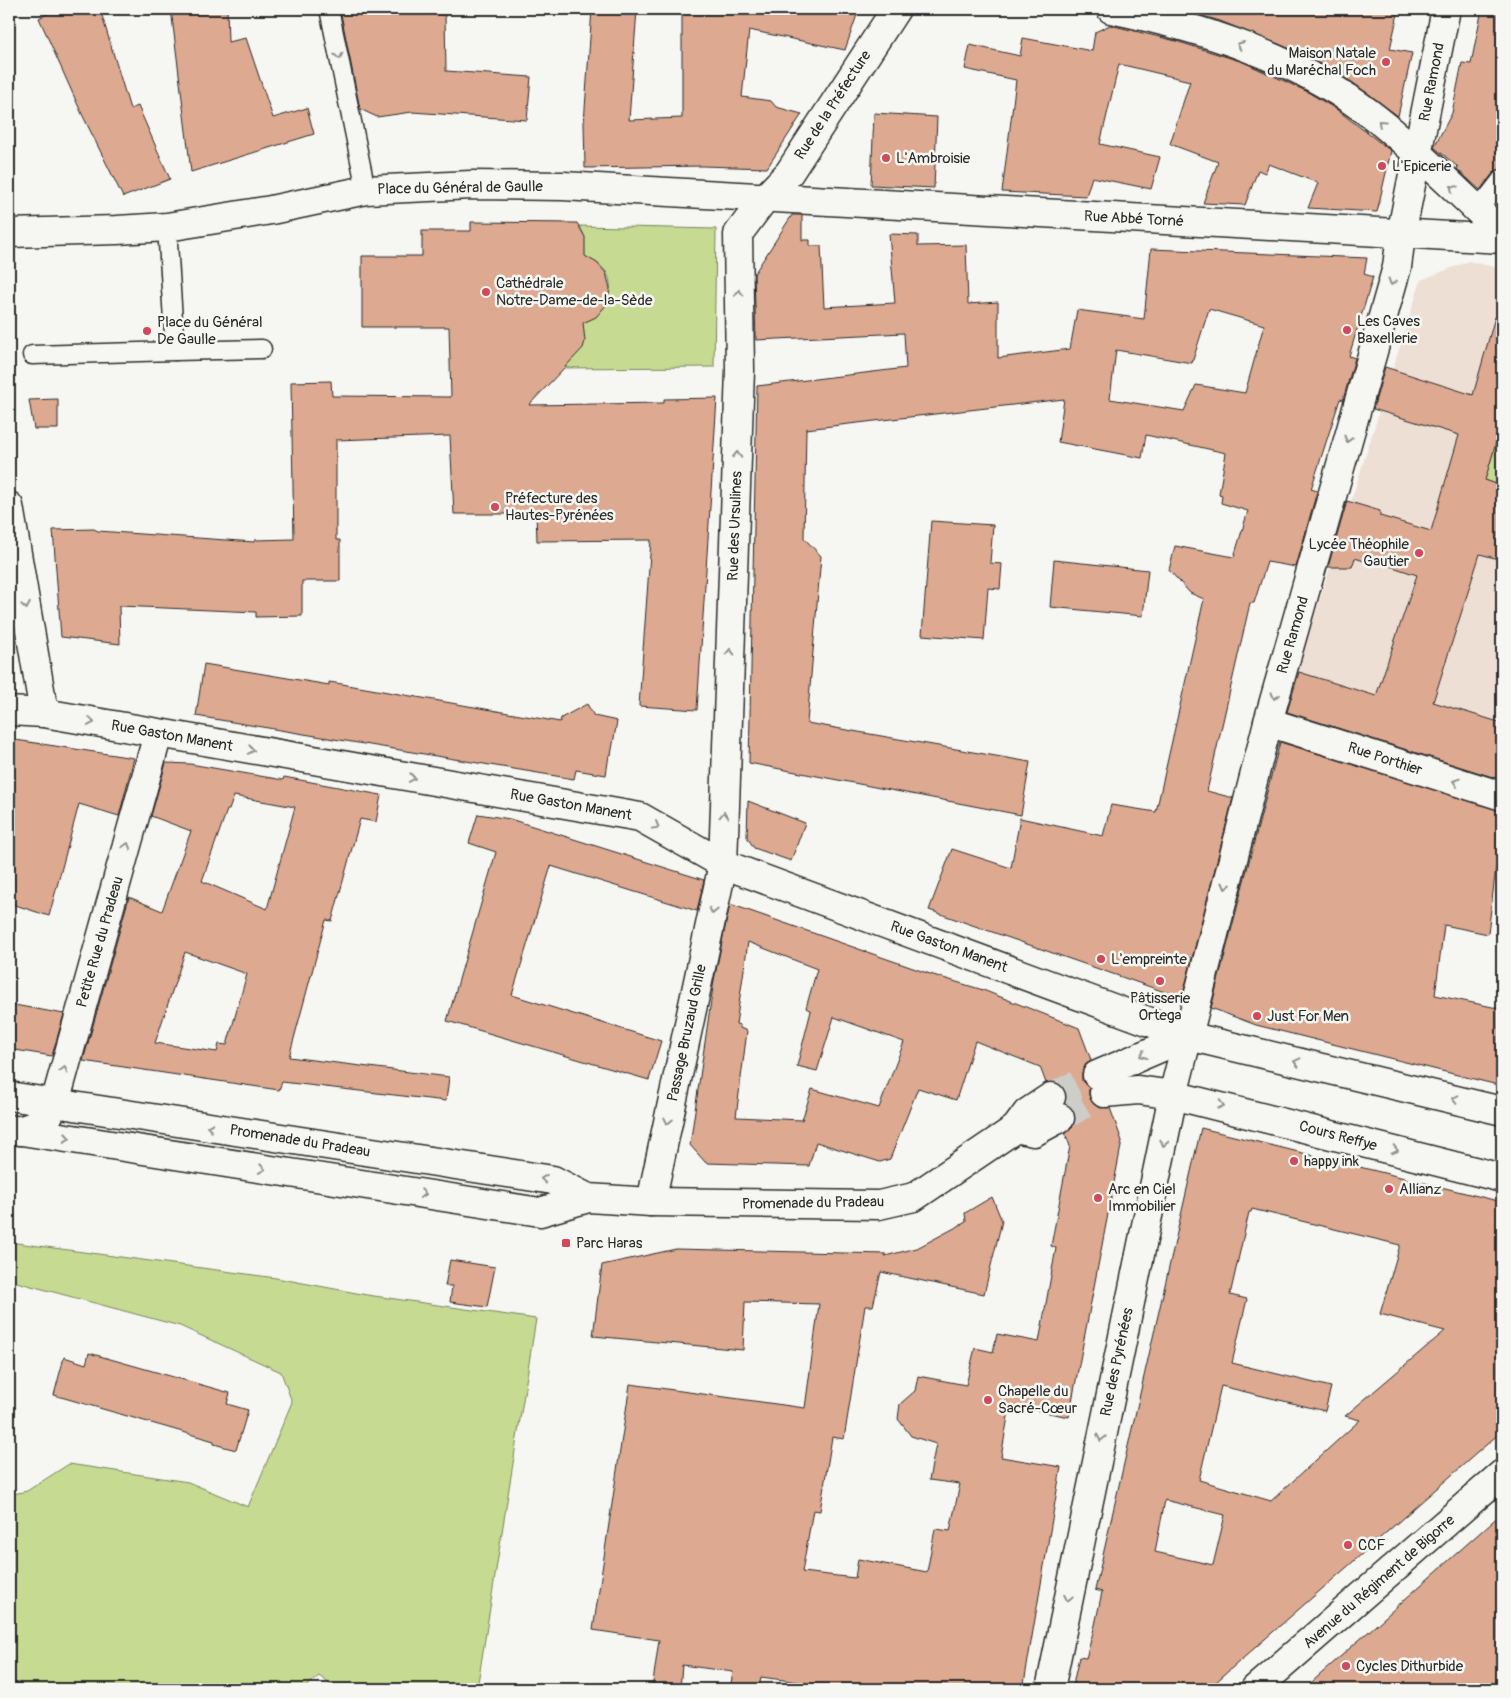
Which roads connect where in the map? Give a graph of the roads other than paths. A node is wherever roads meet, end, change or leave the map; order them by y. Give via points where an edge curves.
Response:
1 (329, 9) edge
2 (896, 9) edge
3 (1111, 9) edge
4 (1446, 9) edge
5 (1418, 156) junction
6 (1502, 178) edge
7 (366, 190) junction
8 (765, 198) junction
9 (1478, 210) junction
10 (167, 227) junction
11 (9, 233) edge
12 (1502, 233) edge
13 (1401, 235) junction
14 (1502, 239) edge
15 (262, 349) dead end
16 (174, 351) junction
17 (32, 355) dead end
18 (9, 506) edge
19 (9, 711) edge
20 (44, 713) junction
21 (1268, 722) junction
22 (158, 734) junction
23 (1502, 796) edge
24 (723, 864) junction
25 (1188, 1036) junction
26 (1173, 1095) junction
27 (9, 1096) edge
28 (55, 1103) junction
29 (1055, 1108) tunnel mouth
30 (1502, 1111) edge
31 (14, 1130) edge
32 (1502, 1178) edge
33 (588, 1198) junction
34 (650, 1202) junction
35 (1502, 1474) edge
36 (1050, 1689) edge
37 (1255, 1689) edge

1 -> 7 lane
2 - 8 street, Rue de la Préfecture via 789,173
5 -> 3 street via 1373,116 1315,78 1234,42 1152,17
4 - 5 street, Rue Ramond
9 -> 5 street
5 - 13 street, Rue Ramond
6 - 9 lane
7 - 8 street, Place du Général de Gaulle via 472,185 545,186
7 - 10 street, Place du Général de Gaulle
8 - 13 street, Rue Abbé Torné
24 -> 8 street, Rue des Ursulines via 740,370 738,234
9 - 12 street
10 - 11 street, Place du Général de Gaulle
10 - 16 lane
13 - 14 street, Rue Abbé Torné
13 -> 21 street, Rue Ramond via 1397,267
15 - 16 lane
16 - 17 lane
18 -> 20 street
19 - 20 street, Rue Gaston Manent
20 -> 22 street, Rue Gaston Manent
23 -> 21 street, Rue Porthier
21 -> 25 street, Rue Ramond
22 -> 24 street, Rue Gaston Manent via 640,817
28 -> 22 street, Petite Rue du Pradeau
24 - 25 street, Rue Gaston Manent
24 -> 34 street, Passage Bruzaud Grille
25 - 26 street, Rue des Pyrénées
25 -> 26 street via 1100,1084
30 -> 25 street
26 -> 32 street, Cours Reffye
26 -> 36 street, Rue des Pyrénées
27 - 28 street, Promenade du Pradeau
28 - 31 street, Petite Rue du Pradeau via 45,1122
33 -> 28 street, Promenade du Pradeau via 553,1180
29 - 34 street, Promenade du Pradeau via 1027,1113 1016,1128 914,1197 880,1205
31 -> 33 street, Promenade du Pradeau via 540,1212
33 - 34 street, Promenade du Pradeau
35 - 37 street, Avenue du Régiment de Bigorre

